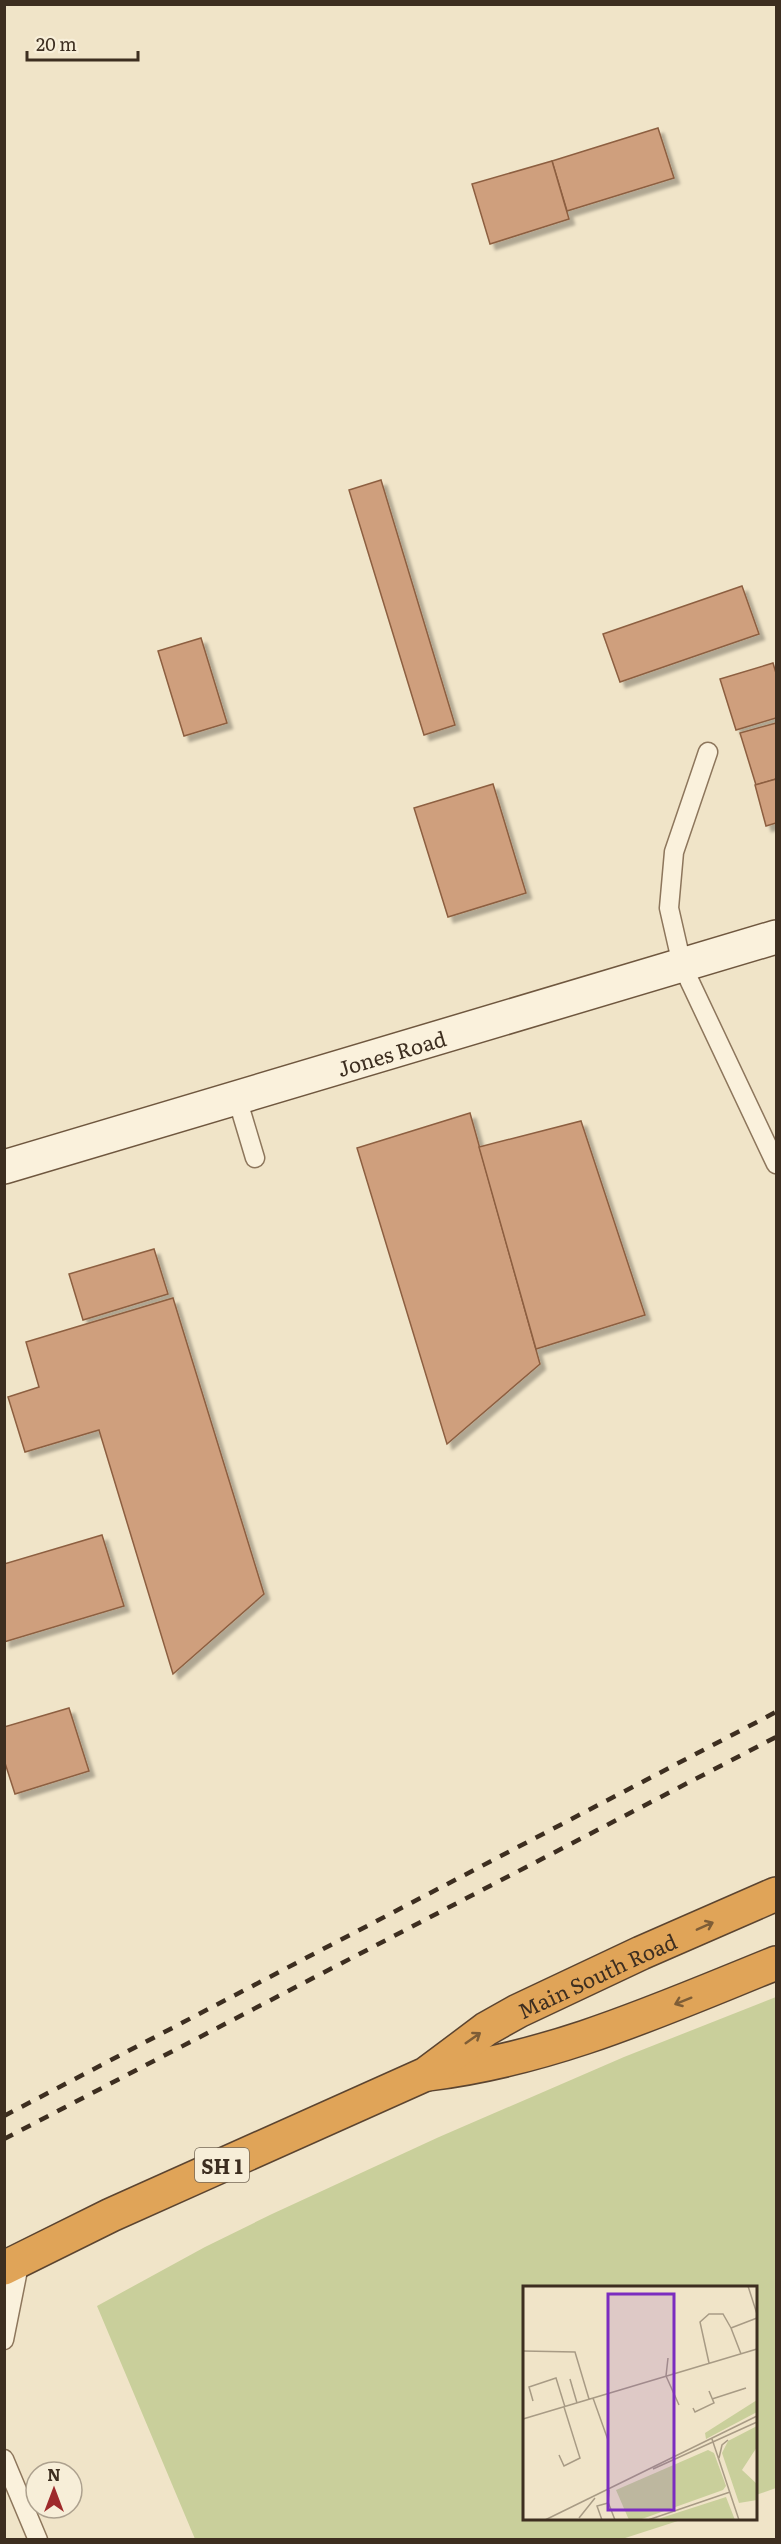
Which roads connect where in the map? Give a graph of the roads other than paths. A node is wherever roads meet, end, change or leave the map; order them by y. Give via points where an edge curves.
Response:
1 (708, 752) dead end
2 (777, 937) edge
3 (682, 965) junction
4 (237, 1098) junction
5 (255, 1158) dead end
6 (777, 1164) edge
7 (4, 1167) edge
8 (765, 1893) edge
9 (777, 1963) edge
10 (426, 2074) junction
11 (10, 2267) edge
12 (4, 2340) edge
13 (5, 2462) edge
14 (38, 2540) edge

1 - 3 lane via 674,852 669,908
2 - 3 main road, Jones Road
3 - 4 main road, Jones Road
3 - 6 lane
4 - 5 lane
4 - 7 main road, Jones Road
10 -> 8 highway, Main South Road / SH 1 via 486,2029 518,2011
9 -> 10 highway, Main South Road / SH 1 via 638,2019 539,2053
10 - 11 highway, Main South Road / SH 1 via 111,2216
11 - 12 lane
13 - 14 lane

